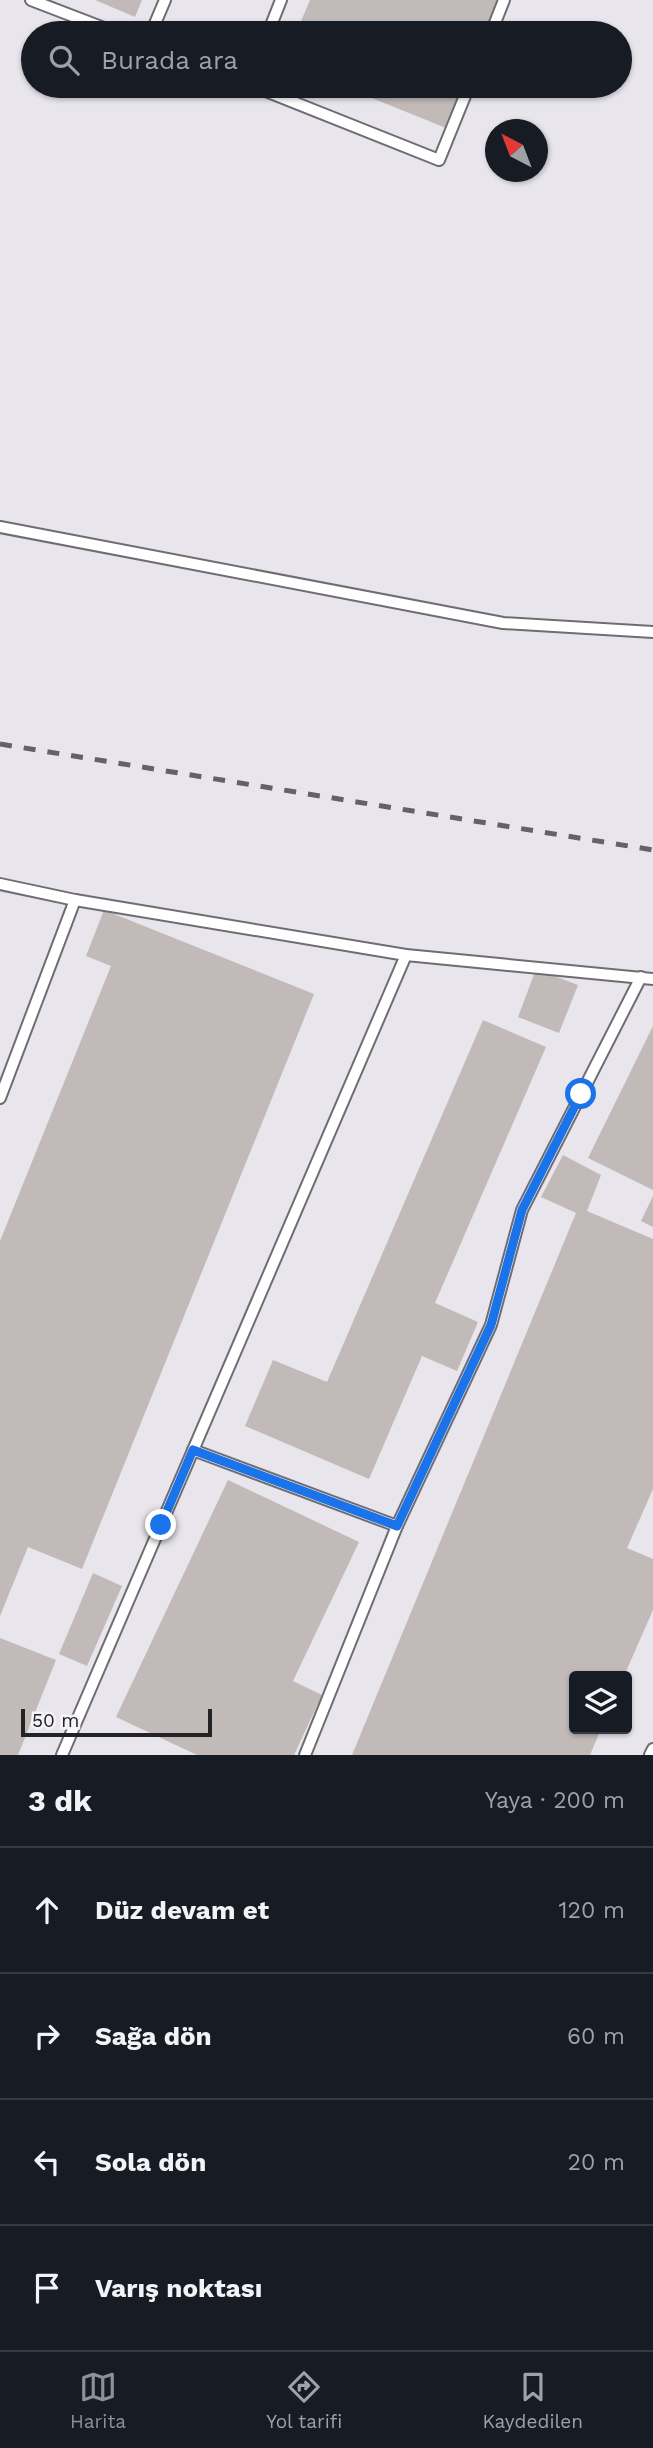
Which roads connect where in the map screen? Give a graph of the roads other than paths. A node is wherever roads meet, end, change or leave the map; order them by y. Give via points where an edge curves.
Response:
1 (31, 0) edge
2 (165, 0) edge
3 (281, 0) edge
4 (504, 0) edge
5 (86, 21) edge
6 (156, 21) edge
7 (273, 21) edge
8 (496, 21) edge
9 (283, 98) edge
10 (464, 98) edge
11 (0, 527) edge
12 (653, 632) edge
13 (0, 884) edge
14 (75, 900) junction
15 (406, 955) junction
16 (640, 977) junction
17 (653, 979) edge
18 (0, 1098) edge
19 (193, 1450) junction
20 (397, 1526) junction
21 (653, 1749) edge
22 (67, 1754) edge
23 (305, 1755) edge
24 (650, 1755) edge

1 - 5 lane
2 - 6 lane
3 - 7 lane
4 - 8 lane
9 - 10 lane via 439,160
11 - 12 lane via 503,623
13 - 14 lane
14 - 15 lane
14 - 18 lane
15 - 16 lane
15 - 19 lane
16 - 17 lane
16 - 20 lane via 522,1210 491,1325
19 - 20 lane
19 - 22 lane
20 - 23 lane
21 - 24 lane

